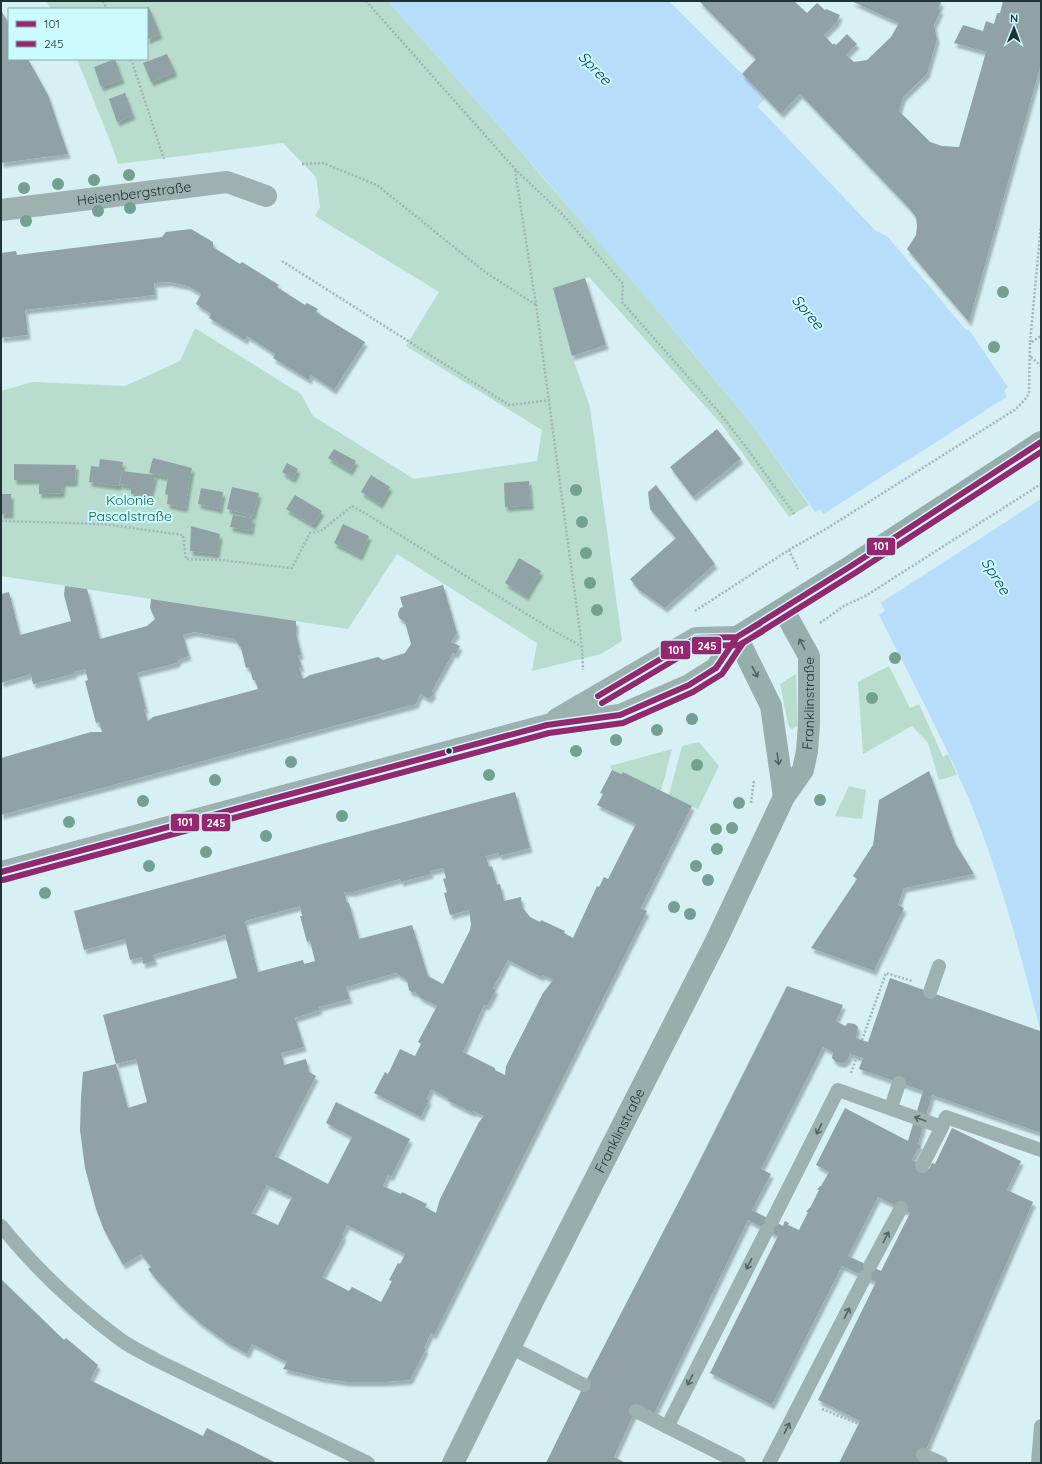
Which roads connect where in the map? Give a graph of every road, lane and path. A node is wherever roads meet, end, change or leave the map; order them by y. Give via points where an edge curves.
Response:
1 (366, 1) edge
2 (131, 60) edge
3 (164, 159) dead end
4 (302, 164) dead end
5 (515, 170) junction
6 (266, 196) dead end
7 (1, 210) edge
8 (1041, 225) edge
9 (282, 261) dead end
10 (536, 305) junction
11 (1041, 336) edge
12 (1030, 343) junction
13 (1030, 356) junction
14 (1041, 366) edge
15 (550, 400) junction
16 (1041, 442) edge
17 (1041, 484) edge
18 (795, 515) dead end
19 (1, 522) edge
20 (789, 550) junction
21 (792, 558) dead end
22 (844, 606) dead end
23 (783, 609) junction
24 (693, 613) dead end
25 (737, 637) junction
26 (582, 647) junction
27 (583, 670) dead end
28 (548, 725) junction
29 (784, 797) junction
30 (1, 872) edge
31 (939, 966) dead end
32 (931, 990) joint
33 (862, 1040) dead end
34 (899, 1083) dead end
35 (890, 1108) junction
36 (942, 1127) junction
37 (1041, 1150) edge
38 (922, 1166) dead end
39 (901, 1208) dead end
40 (1, 1226) edge
41 (512, 1348) junction
42 (584, 1385) dead end
43 (801, 1400) junction
44 (636, 1411) dead end
45 (859, 1424) dead end
46 (1041, 1426) edge
47 (666, 1427) junction
48 (922, 1455) dead end
49 (368, 1463) edge
50 (453, 1463) edge
51 (739, 1463) edge
52 (769, 1463) edge
53 (941, 1463) edge
54 (1038, 1463) edge

1 - 5 path
2 - 3 path
4 - 10 path via 323,163 377,184 485,272
5 - 10 path
5 - 18 path via 563,215 623,284 622,302 718,411
6 - 7 street, Heisenbergstraße via 227,182
8 - 12 path
9 - 15 path via 510,405
10 - 15 path
11 - 12 path
12 - 13 path
13 - 14 path
13 - 20 path via 1029,392 1021,404
15 - 26 path
16 - 23 main road
17 - 22 path via 867,595
19 - 26 path via 103,524 184,535 186,559 292,568 310,533 321,531 352,506
20 - 21 path
20 - 24 path
23 - 25 main road
29 -> 23 main road, Franklinstraße via 803,770 809,724 810,674 809,656
25 - 28 street via 696,638
25 - 28 street via 716,668 689,685 620,715
25 -> 29 main road, Franklinstraße via 771,706
26 - 27 path
28 - 30 street
29 - 41 main road, Franklinstraße via 716,941 540,1287
31 - 32 lane
32 - 33 path via 886,972
34 - 35 lane
36 -> 35 lane
35 -> 47 lane via 838,1090
36 - 37 lane via 946,1117
36 - 38 lane
43 -> 39 lane
40 - 49 lane via 22,1252 70,1299 122,1341
41 - 42 lane
41 - 50 main road, Franklinstraße
43 - 45 path
52 -> 43 lane
44 - 47 lane
46 - 54 lane
47 - 51 lane
48 - 53 lane

